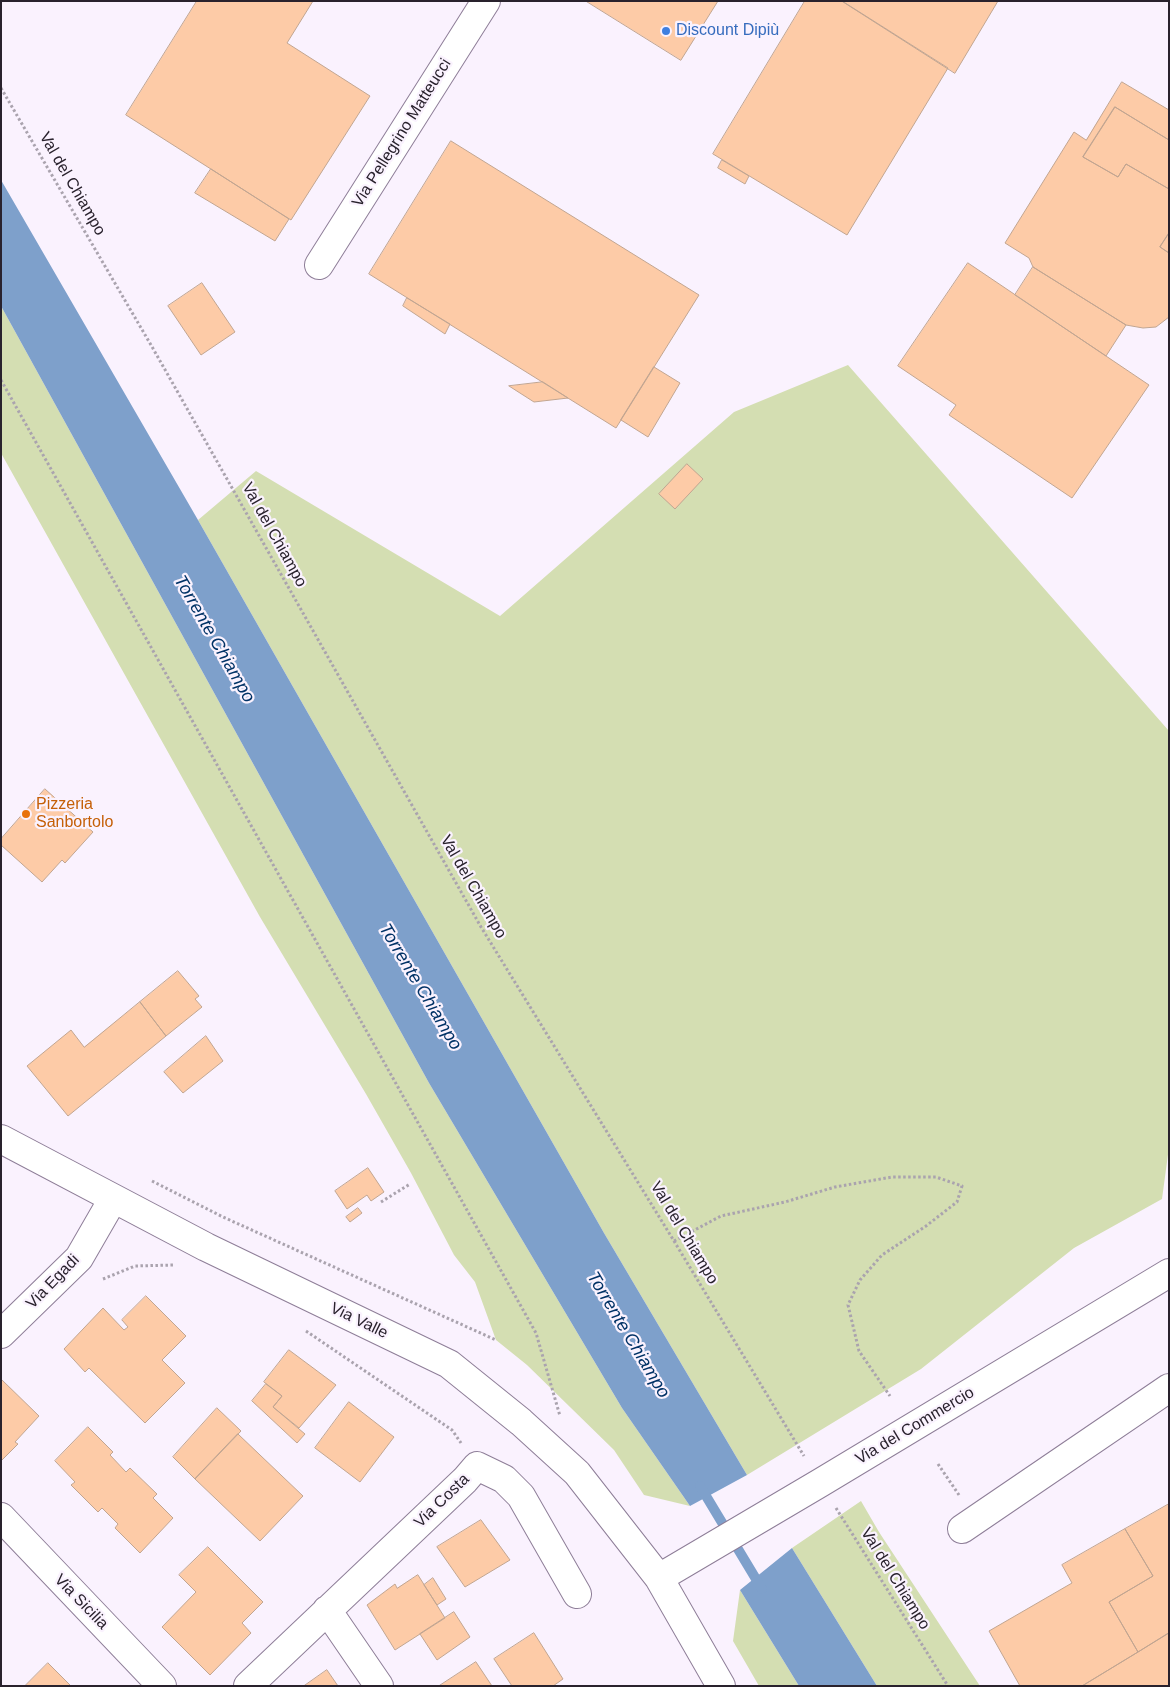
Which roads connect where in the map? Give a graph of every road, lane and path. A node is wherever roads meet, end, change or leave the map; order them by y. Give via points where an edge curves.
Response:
1 (486, 1) edge
2 (1, 88) edge
3 (319, 265) dead end
4 (1, 380) edge
5 (1, 1139) edge
6 (145, 1178) dead end
7 (410, 1184) dead end
8 (113, 1199) junction
9 (381, 1202) dead end
10 (674, 1241) junction
11 (180, 1265) dead end
12 (1169, 1273) edge
13 (102, 1279) dead end
14 (299, 1326) dead end
15 (1, 1334) edge
16 (496, 1340) dead end
17 (1169, 1388) edge
18 (890, 1396) dead end
19 (561, 1417) dead end
20 (938, 1464) dead end
21 (477, 1466) junction
22 (820, 1483) junction
23 (1, 1518) edge
24 (969, 1524) joint
25 (659, 1578) junction
26 (577, 1594) dead end
27 (327, 1610) junction
28 (162, 1686) edge
29 (248, 1686) edge
30 (379, 1686) edge
31 (721, 1686) edge
32 (948, 1686) edge

1 - 3 street, Via Pellegrino Matteucci
2 - 10 path, Val del Chiampo via 152,345 481,927
4 - 19 path via 536,1333
5 - 8 street, Via Valle
6 - 16 path
7 - 9 path
8 - 15 street, Via Egadi via 79,1258
8 - 25 street, Via Valle via 449,1364 577,1473
10 - 18 path via 721,1216 835,1187 892,1177 936,1177 962,1186 957,1202 882,1255 860,1280 848,1305 859,1351
10 - 22 path, Val del Chiampo
11 - 13 path via 134,1266
12 - 22 street, Via del Commercio
14 - 21 path via 452,1430
17 - 24 street
20 - 24 path
21 - 26 street, Via Costa via 504,1479 521,1496
21 - 27 street, Via Costa
22 - 25 street, Via del Commercio
22 - 32 path, Val del Chiampo
23 - 28 street, Via Sicilia
25 - 31 street, Via Valle
27 - 29 street, Via Costa
27 - 30 street

